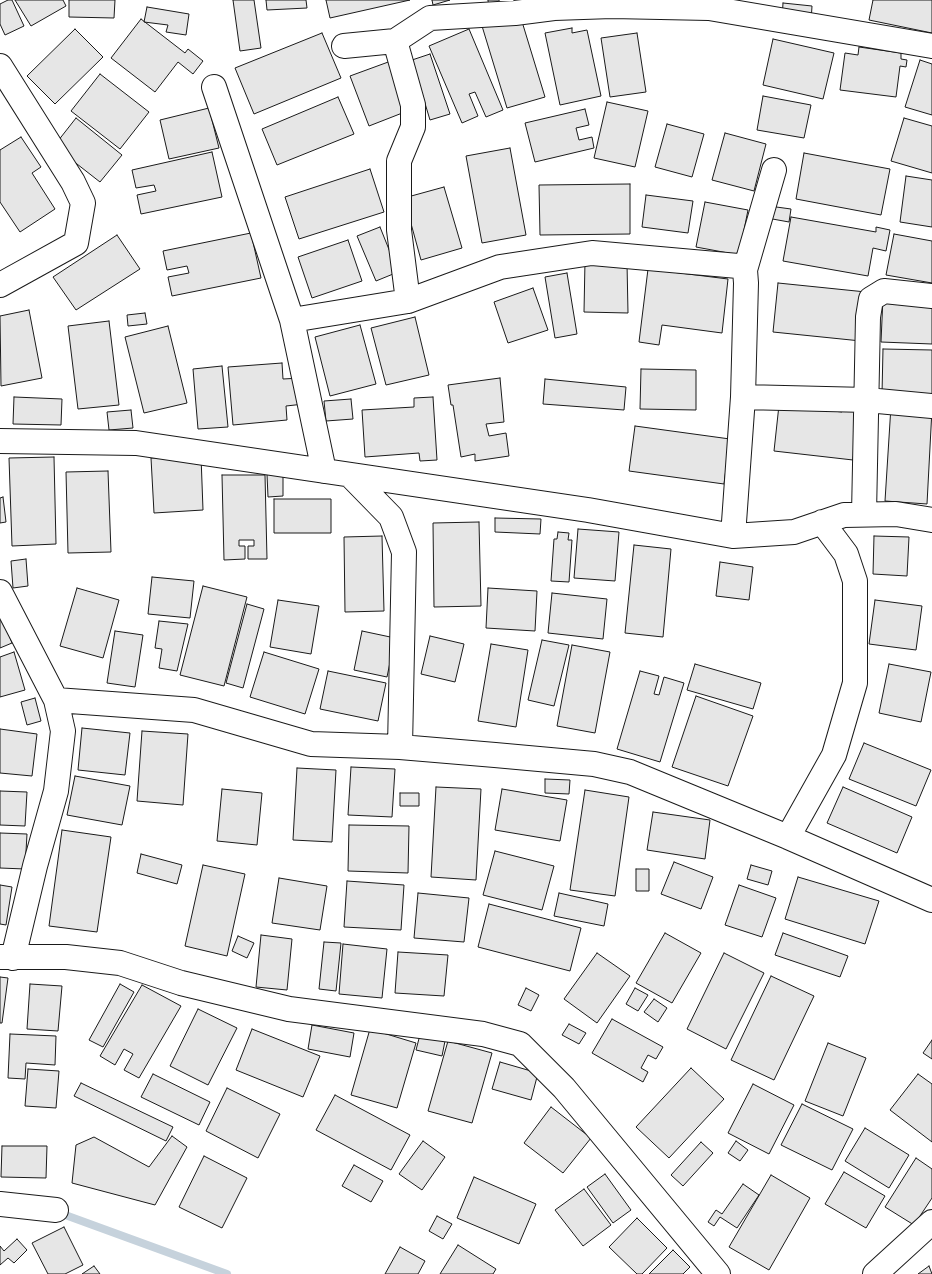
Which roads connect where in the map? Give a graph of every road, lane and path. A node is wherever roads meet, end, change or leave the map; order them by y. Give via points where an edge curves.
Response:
1 (710, 4) edge
2 (395, 41) junction
3 (344, 46) dead end
4 (932, 46) edge
5 (0, 66) edge
6 (214, 87) dead end
7 (774, 170) dead end
8 (745, 270) junction
9 (0, 285) edge
10 (932, 296) edge
11 (408, 301) junction
12 (292, 320) junction
13 (743, 397) junction
14 (866, 400) junction
15 (932, 406) edge
16 (0, 442) edge
17 (324, 471) junction
18 (350, 475) junction
19 (864, 514) junction
20 (932, 520) edge
21 (822, 522) junction
22 (733, 536) junction
23 (0, 592) edge
24 (56, 700) junction
25 (400, 747) junction
26 (788, 837) junction
27 (932, 900) edge
28 (7, 958) edge
29 (0, 1204) edge
30 (56, 1210) dead end
31 (932, 1222) edge
32 (718, 1274) edge
33 (875, 1274) edge

1 - 2 street via 583,7 430,18
1 - 4 street
2 - 3 street
2 - 11 street via 413,104 412,127 399,162 399,230
5 - 9 street via 73,182 83,204 76,243
6 - 12 street
7 - 8 street
8 - 11 street via 738,266 592,253 500,267
8 - 13 street
10 - 14 street via 884,291 871,299
11 - 12 street
12 - 17 street
13 - 14 street
13 - 22 street
14 - 15 street
14 - 19 street
16 - 17 street via 136,443
17 - 18 street
18 - 22 street via 588,510
18 - 25 street via 391,517 404,552
19 - 20 street via 896,514
19 - 21 street via 844,515
21 - 22 street via 794,532
21 - 26 street via 846,554 855,581 855,683 834,755
23 - 24 street
24 - 25 street via 194,710 311,744
24 - 28 street via 63,731 56,791
25 - 26 street via 594,764 630,772
26 - 27 street
28 - 32 street via 66,957 120,963 181,983 289,1009 483,1034 520,1044 564,1088
29 - 30 street
31 - 33 street

